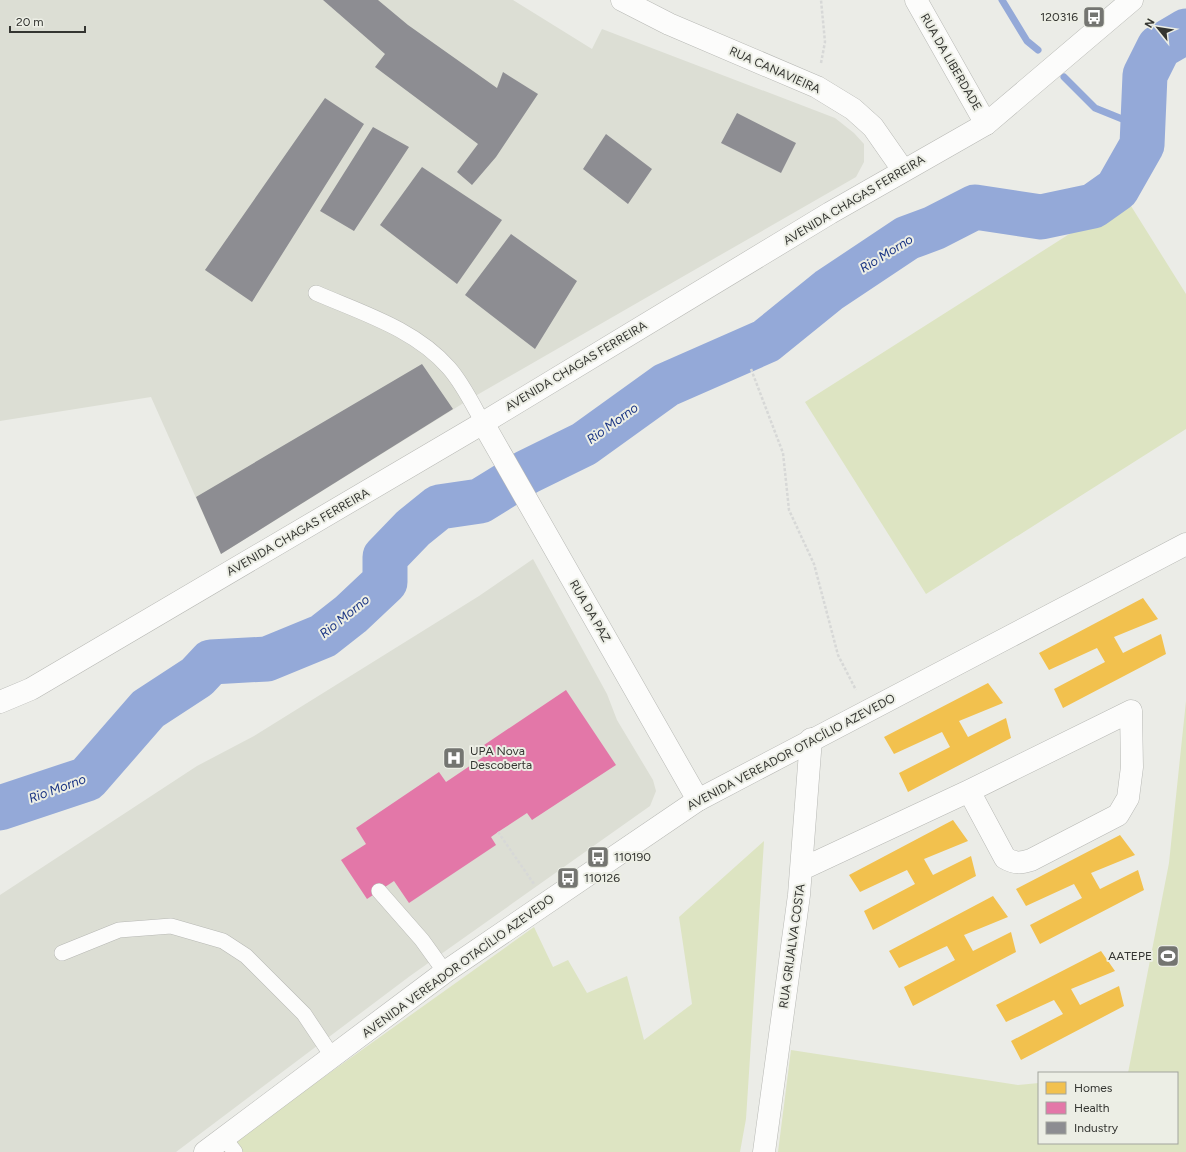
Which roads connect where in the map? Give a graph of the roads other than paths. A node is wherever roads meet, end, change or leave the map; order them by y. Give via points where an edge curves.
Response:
1 (622, 0) edge
2 (916, 0) edge
3 (1132, 0) edge
4 (986, 124) junction
5 (903, 170) junction
6 (316, 293) dead end
7 (483, 423) junction
8 (1186, 544) edge
9 (0, 702) edge
10 (811, 739) junction
11 (969, 790) junction
12 (698, 800) junction
13 (802, 869) junction
14 (379, 891) dead end
15 (62, 953) dead end
16 (446, 972) junction
17 (332, 1056) junction
18 (229, 1145) edge
19 (205, 1152) edge
20 (764, 1152) edge

1 - 5 street, RUA CANAVIEIRA via 669,24 817,87 853,109 873,127
2 - 4 street, RUA DA LIBERDADE
3 - 4 street, AVENIDA CHAGAS FERREIRA
4 - 5 street, AVENIDA CHAGAS FERREIRA
5 - 7 street, AVENIDA CHAGAS FERREIRA
6 - 7 lane via 389,324 436,355 449,368
7 - 9 street, AVENIDA CHAGAS FERREIRA via 31,689
7 - 12 street, RUA DA PAZ
8 - 10 street, AVENIDA VEREADOR OTACÍLIO AZEVEDO
10 - 12 street, AVENIDA VEREADOR OTACÍLIO AZEVEDO
10 - 13 street, RUA GRIJALVA COSTA
11 - 11 street via 1047,752 1131,711 1132,767 1128,798 1118,814 1031,860 1021,863 1005,858
11 - 13 street
12 - 16 street, AVENIDA VEREADOR OTACÍLIO AZEVEDO
13 - 20 street, RUA GRIJALVA COSTA
14 - 16 lane
15 - 17 lane via 119,930 171,926 223,941 246,956 304,1014
16 - 17 street, AVENIDA VEREADOR OTACÍLIO AZEVEDO
17 - 18 street, AVENIDA VEREADOR OTACÍLIO AZEVEDO
18 - 19 street, AVENIDA VEREADOR OTACÍLIO AZEVEDO

